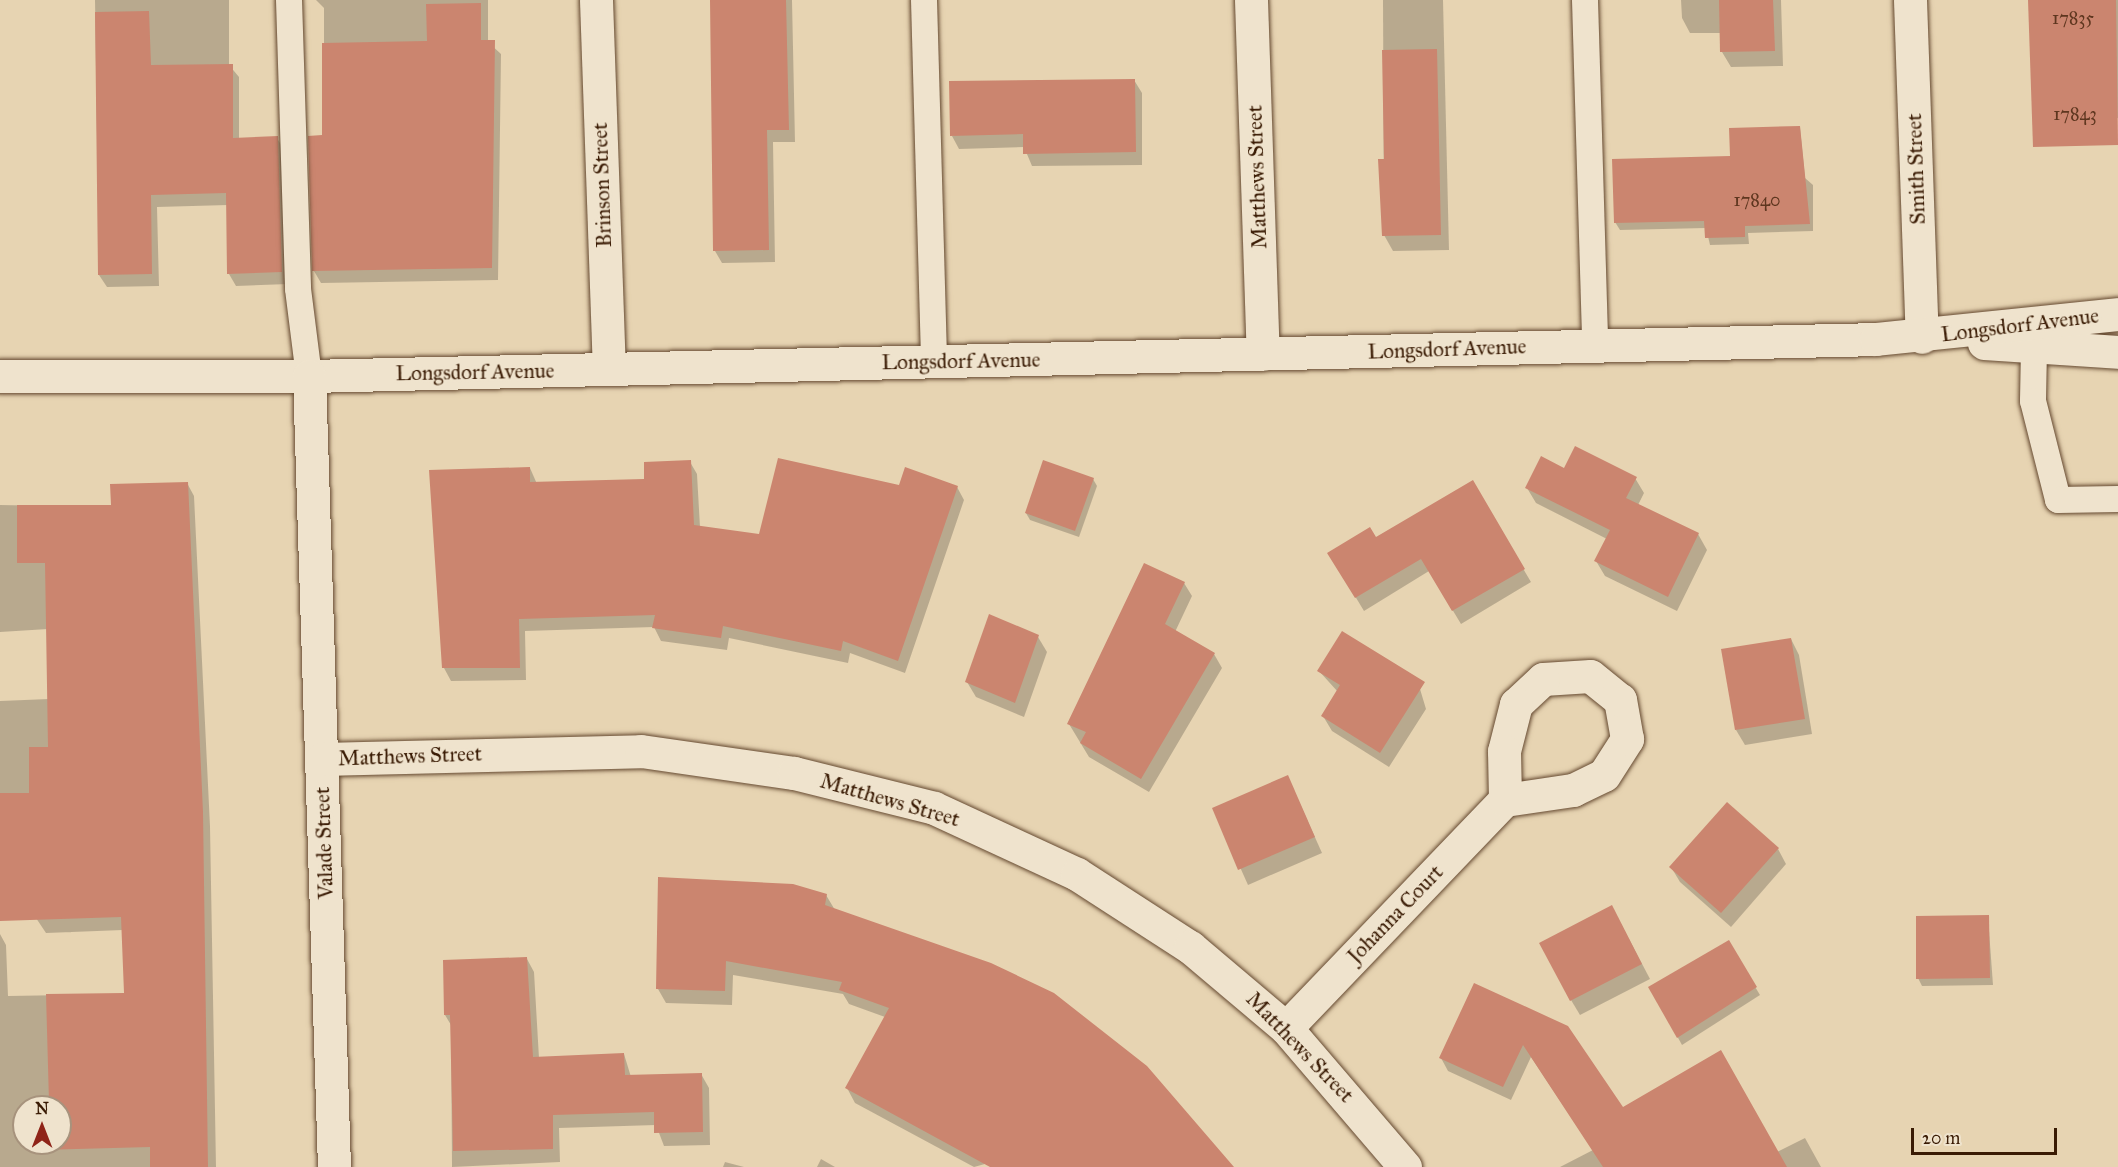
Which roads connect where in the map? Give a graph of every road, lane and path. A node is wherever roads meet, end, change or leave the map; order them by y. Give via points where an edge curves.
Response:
1 (289, 0) edge
2 (596, 0) edge
3 (924, 0) edge
4 (1251, 0) edge
5 (1585, 0) edge
6 (1910, 0) edge
7 (2118, 314) edge
8 (1922, 337) junction
9 (1595, 345) junction
10 (2034, 348) junction
11 (2118, 352) edge
12 (1263, 354) junction
13 (934, 361) junction
14 (609, 369) junction
15 (0, 376) edge
16 (309, 376) junction
17 (2118, 499) edge
18 (322, 759) junction
19 (1505, 800) dead end
20 (1286, 1028) junction
21 (334, 1167) edge
22 (1405, 1167) edge

1 - 16 lane via 298,289
2 - 14 street, Brinson Street
3 - 13 lane
4 - 12 street, Matthews Street
5 - 9 lane
6 - 8 street, Smith Street
7 - 8 street, Longsdorf Avenue
8 - 9 street, Longsdorf Avenue
8 - 10 street, Longsdorf Avenue
9 - 12 street, Longsdorf Avenue
10 - 11 street, Longsdorf Avenue
10 - 17 lane via 2033,401 2058,500
12 - 13 street, Longsdorf Avenue
13 - 14 street, Longsdorf Avenue
14 - 16 street, Longsdorf Avenue
15 - 16 street, Longsdorf Avenue
16 - 18 street, Valade Street
18 - 20 street, Matthews Street via 641,751 728,760 859,787 934,808 1077,874 1190,947
18 - 21 street, Valade Street
19 - 20 street, Johanna Court
20 - 22 street, Matthews Street

